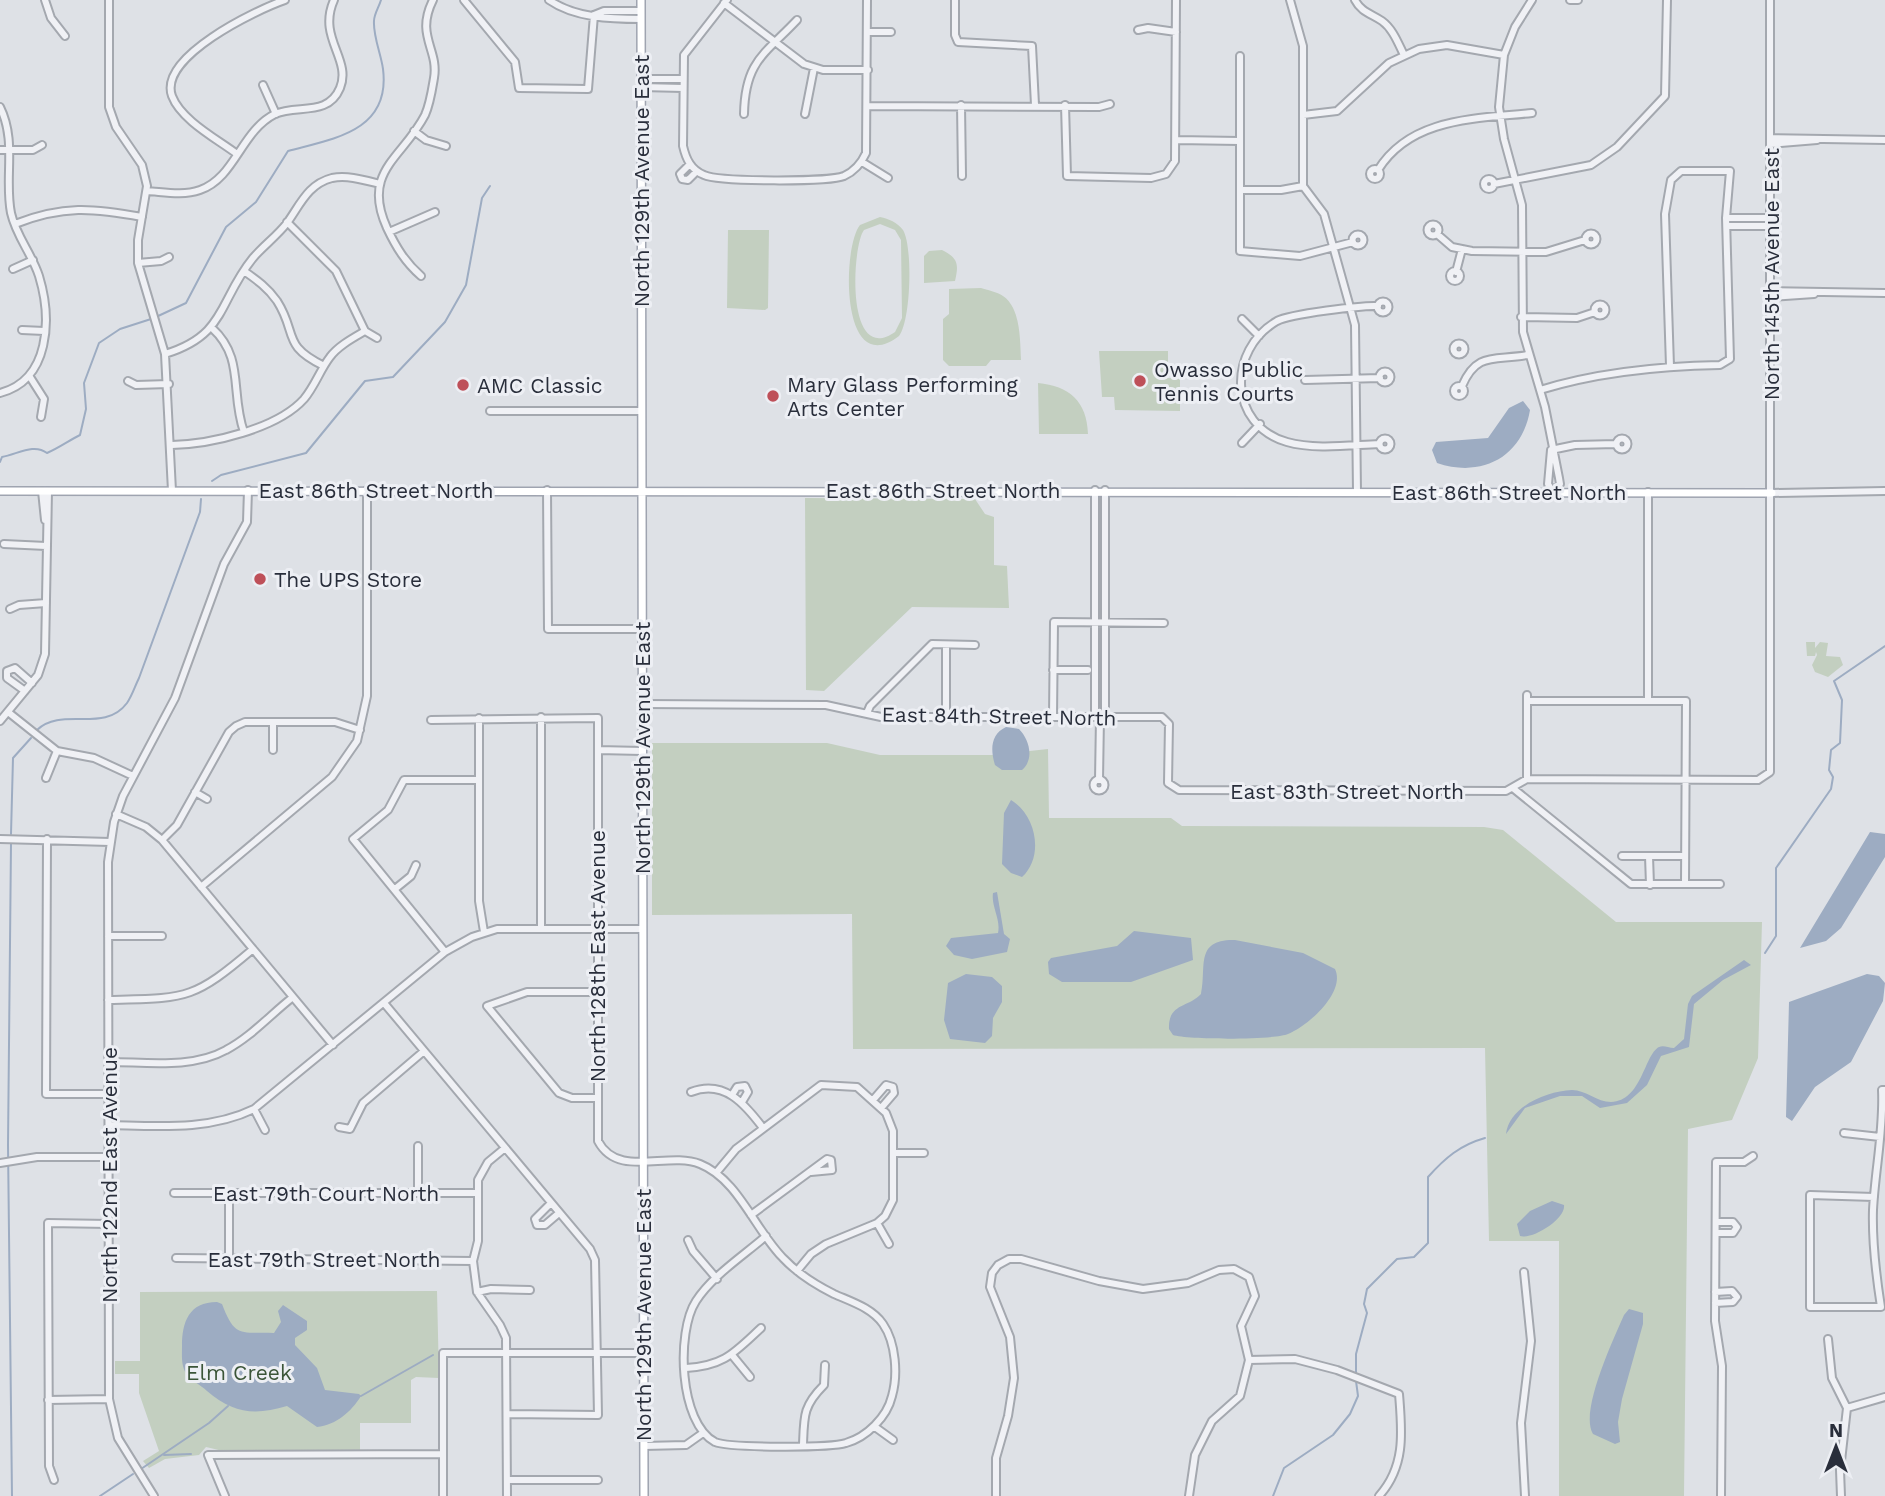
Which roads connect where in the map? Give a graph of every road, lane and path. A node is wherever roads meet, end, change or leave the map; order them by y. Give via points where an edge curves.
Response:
1 (44, 0) edge
2 (109, 0) edge
3 (285, 0) edge
4 (334, 0) edge
5 (433, 0) edge
6 (464, 0) edge
7 (549, 0) edge
8 (641, 0) edge
9 (867, 0) edge
10 (954, 0) edge
11 (1175, 0) edge
12 (1290, 0) edge
13 (1356, 0) edge
14 (1532, 0) edge
15 (1570, 0) edge
16 (1578, 0) edge
17 (1667, 0) edge
18 (1770, 0) edge
19 (725, 2) edge
20 (594, 15) junction
21 (641, 15) junction
22 (797, 20) dead end
23 (1138, 30) dead end
24 (867, 32) junction
25 (891, 32) dead end
26 (1175, 32) junction
27 (65, 36) dead end
28 (772, 42) junction
29 (1404, 55) junction
30 (1504, 55) junction
31 (1240, 56) dead end
32 (814, 68) junction
33 (867, 70) junction
34 (682, 79) junction
35 (641, 83) junction
36 (263, 85) dead end
37 (683, 88) junction
38 (1110, 104) dead end
39 (961, 105) junction
40 (1065, 105) junction
41 (868, 106) junction
42 (1035, 106) junction
43 (0, 107) edge
44 (1532, 113) dead end
45 (276, 114) junction
46 (744, 114) dead end
47 (805, 114) dead end
48 (1303, 115) junction
49 (1500, 117) junction
50 (414, 131) junction
51 (1176, 140) junction
52 (1885, 140) edge
53 (1239, 141) junction
54 (1770, 141) junction
55 (42, 145) dead end
56 (446, 146) dead end
57 (0, 150) edge
58 (9, 150) junction
59 (237, 154) junction
60 (862, 162) junction
61 (1378, 170) dead end
62 (962, 176) dead end
63 (888, 178) dead end
64 (1517, 181) junction
65 (380, 184) junction
66 (1494, 184) dead end
67 (1303, 186) junction
68 (1240, 190) junction
69 (147, 191) junction
70 (435, 212) dead end
71 (142, 217) junction
72 (287, 222) junction
73 (1726, 222) junction
74 (1770, 222) junction
75 (15, 224) junction
76 (389, 232) junction
77 (1437, 234) dead end
78 (1586, 240) dead end
79 (1353, 242) dead end
80 (1332, 249) junction
81 (1462, 250) junction
82 (1523, 251) junction
83 (169, 257) dead end
84 (33, 260) junction
85 (138, 263) junction
86 (13, 269) dead end
87 (244, 271) junction
88 (1456, 272) dead end
89 (421, 276) dead end
90 (1885, 293) edge
91 (1770, 294) junction
92 (1378, 306) dead end
93 (1351, 308) junction
94 (1595, 312) dead end
95 (1521, 317) junction
96 (1242, 319) dead end
97 (212, 328) junction
98 (22, 330) dead end
99 (44, 331) junction
100 (365, 331) junction
101 (1259, 336) junction
102 (377, 338) dead end
103 (165, 354) junction
104 (1462, 354) dead end
105 (1527, 355) junction
106 (324, 366) junction
107 (1473, 366) junction
108 (1670, 366) junction
109 (30, 377) junction
110 (1380, 379) dead end
111 (1305, 380) dead end
112 (1357, 380) junction
113 (128, 381) dead end
114 (169, 384) junction
115 (1461, 386) dead end
116 (1540, 390) junction
117 (0, 393) edge
118 (490, 411) dead end
119 (641, 411) junction
120 (41, 416) dead end
121 (1260, 424) junction
122 (244, 432) junction
123 (1242, 443) dead end
124 (1357, 444) junction
125 (1379, 444) dead end
126 (1616, 444) dead end
127 (172, 445) junction
128 (1551, 450) junction
129 (248, 490) junction
130 (367, 490) junction
131 (547, 490) junction
132 (641, 490) junction
133 (1095, 490) junction
134 (1105, 490) junction
135 (0, 491) edge
136 (45, 491) junction
137 (172, 491) junction
138 (1885, 491) edge
139 (1357, 492) junction
140 (1553, 492) junction
141 (1648, 492) junction
142 (1772, 492) junction
143 (4, 544) dead end
144 (46, 546) junction
145 (46, 603) junction
146 (10, 609) dead end
147 (1096, 622) junction
148 (1105, 622) junction
149 (1164, 622) dead end
150 (642, 629) junction
151 (946, 645) junction
152 (975, 645) dead end
153 (1053, 670) junction
154 (1088, 670) dead end
155 (32, 683) junction
156 (25, 691) junction
157 (1648, 701) junction
158 (642, 704) junction
159 (8, 712) junction
160 (867, 713) junction
161 (946, 717) junction
162 (1053, 717) junction
163 (1100, 717) junction
164 (480, 718) junction
165 (541, 718) junction
166 (431, 720) dead end
167 (0, 721) edge
168 (273, 722) junction
169 (360, 730) junction
170 (273, 750) dead end
171 (598, 750) junction
172 (57, 751) junction
173 (642, 751) junction
174 (133, 776) junction
175 (46, 778) dead end
176 (1685, 778) junction
177 (1527, 779) junction
178 (479, 780) junction
179 (1099, 780) dead end
180 (1168, 783) joint
181 (1514, 789) junction
182 (195, 792) junction
183 (208, 799) dead end
184 (116, 814) junction
185 (0, 839) edge
186 (47, 839) junction
187 (162, 840) junction
188 (110, 842) junction
189 (1622, 856) dead end
190 (1649, 856) junction
191 (1685, 856) junction
192 (416, 865) dead end
193 (1685, 884) junction
194 (1720, 884) dead end
195 (1650, 885) junction
196 (201, 887) junction
197 (395, 889) junction
198 (541, 929) junction
199 (598, 929) junction
200 (642, 929) junction
201 (484, 932) junction
202 (108, 936) junction
203 (162, 936) dead end
204 (253, 949) junction
205 (444, 952) junction
206 (597, 992) junction
207 (293, 997) junction
208 (108, 1000) junction
209 (384, 1003) junction
210 (333, 1045) junction
211 (424, 1051) junction
212 (108, 1062) junction
213 (1883, 1090) edge
214 (691, 1092) dead end
215 (109, 1094) junction
216 (732, 1096) junction
217 (597, 1098) junction
218 (873, 1100) junction
219 (742, 1102) junction
220 (882, 1107) junction
221 (254, 1109) junction
222 (109, 1125) junction
223 (339, 1127) dead end
224 (764, 1128) junction
225 (265, 1130) dead end
226 (1844, 1133) dead end
227 (1880, 1137) junction
228 (418, 1146) dead end
229 (505, 1148) junction
230 (894, 1153) junction
231 (923, 1153) dead end
232 (1753, 1156) dead end
233 (109, 1157) junction
234 (643, 1161) junction
235 (0, 1163) edge
236 (810, 1172) dead end
237 (716, 1173) junction
238 (174, 1193) dead end
239 (229, 1193) junction
240 (418, 1193) junction
241 (478, 1193) junction
242 (1874, 1197) junction
243 (551, 1203) junction
244 (559, 1213) junction
245 (751, 1215) junction
246 (1716, 1222) junction
247 (109, 1223) junction
248 (877, 1223) junction
249 (1716, 1233) junction
250 (766, 1236) junction
251 (688, 1240) dead end
252 (889, 1244) dead end
253 (176, 1258) dead end
254 (229, 1259) junction
255 (473, 1261) junction
256 (1885, 1264) edge
257 (1875, 1266) junction
258 (797, 1271) junction
259 (1524, 1272) dead end
260 (717, 1279) junction
261 (530, 1290) dead end
262 (477, 1292) junction
263 (1716, 1292) junction
264 (1716, 1303) junction
265 (761, 1328) dead end
266 (1828, 1339) dead end
267 (507, 1353) junction
268 (598, 1353) junction
269 (643, 1353) junction
270 (732, 1355) junction
271 (1249, 1360) junction
272 (825, 1365) dead end
273 (686, 1368) junction
274 (750, 1377) dead end
275 (1885, 1397) edge
276 (109, 1399) junction
277 (48, 1401) junction
278 (1847, 1408) junction
279 (507, 1415) junction
280 (874, 1427) junction
281 (703, 1433) junction
282 (894, 1440) dead end
283 (803, 1445) junction
284 (644, 1446) junction
285 (442, 1454) junction
286 (54, 1480) dead end
287 (507, 1480) junction
288 (598, 1480) dead end
289 (154, 1496) edge
290 (225, 1496) edge
291 (443, 1496) edge
292 (507, 1496) edge
293 (644, 1496) edge
294 (996, 1496) edge
295 (1189, 1496) edge
296 (1379, 1496) edge
297 (1525, 1496) edge
298 (1721, 1496) edge
299 (1841, 1496) edge

1 - 27 street
2 - 69 street via 109,107 116,127 142,164
3 - 59 street via 249,15 211,39 174,71 171,88 181,108
4 - 45 street via 328,28 342,68 342,83 335,97 324,106
5 - 50 street via 425,29 434,78 427,110
6 - 20 street via 515,61 519,88 588,89
7 - 20 street
8 - 21 main road, North 129th Avenue East
9 - 24 street
10 - 42 street via 956,40 962,44 1032,46
11 - 26 street
12 - 48 street via 1303,46
13 - 29 street via 1364,12 1393,33
14 - 30 street
15 - 16 street
17 - 64 street via 1665,96 1603,159
18 - 54 street, North 145th Avenue East
19 - 28 street
19 - 34 street via 689,46
20 - 21 street via 604,19
21 - 35 main road, North 129th Avenue East
22 - 28 street
23 - 26 street
24 - 25 street
24 - 33 street
26 - 51 street
28 - 32 street
28 - 46 street via 752,68
29 - 30 street via 1447,45
29 - 48 street via 1375,74 1337,111
30 - 49 street
31 - 53 street
32 - 33 street
32 - 47 street
33 - 41 street
34 - 35 street
34 - 37 street
35 - 37 street
35 - 119 main road, North 129th Avenue East
36 - 45 street
37 - 60 street via 682,146 693,168 718,178 826,179 848,174
38 - 40 street
39 - 41 street
39 - 42 street
39 - 62 street
40 - 42 street
40 - 51 street via 1067,176 1158,178 1172,168
41 - 60 street
43 - 58 street
44 - 49 street
45 - 59 street via 256,128
48 - 67 street
49 - 61 street via 1425,130 1396,148
49 - 64 street
50 - 56 street via 426,141
50 - 65 street via 389,162
51 - 53 street
52 - 54 street
53 - 68 street
54 - 74 street, North 145th Avenue East
55 - 58 street via 33,150
57 - 58 street
58 - 75 street
59 - 69 street via 221,176 200,190
60 - 63 street
64 - 66 street
64 - 82 street
65 - 72 street via 342,177 323,181 306,194
65 - 76 street via 379,207
67 - 68 street
67 - 80 street via 1324,214
68 - 80 street via 1240,251 1300,256
69 - 71 street
70 - 76 street
71 - 75 street via 71,209
71 - 85 street
72 - 87 street
72 - 100 street via 336,271
73 - 74 street
73 - 108 street via 1728,361
73 - 108 street via 1730,171 1675,174 1665,214
74 - 91 street, North 145th Avenue East
75 - 84 street
76 - 89 street via 405,260
77 - 81 street
78 - 82 street via 1556,251
79 - 80 street
80 - 93 street
81 - 82 street
81 - 88 street
82 - 95 street
83 - 85 street
84 - 86 street
84 - 99 street via 43,295
85 - 103 street
87 - 97 street
87 - 106 street via 277,302 301,353
90 - 91 street
91 - 142 street, North 145th Avenue East
92 - 93 street
93 - 101 street via 1288,316
93 - 112 street
94 - 95 street via 1577,318
95 - 105 street
96 - 101 street
97 - 103 street via 192,344
97 - 122 street via 233,357 235,400
98 - 99 street
99 - 109 street via 40,361
100 - 102 street
100 - 106 street
101 - 121 street via 1244,358 1240,380 1244,402
103 - 114 street
104 - 107 street
105 - 107 street via 1487,359
105 - 116 street
106 - 122 street via 299,404
107 - 115 street
108 - 116 street
109 - 117 street
109 - 120 street via 44,399
110 - 112 street
111 - 112 street
112 - 124 street
113 - 114 street
114 - 127 street
116 - 128 street
118 - 119 street
119 - 132 main road, North 129th Avenue East
121 - 123 street
121 - 124 street via 1293,444
122 - 127 street via 214,442
124 - 125 street
124 - 139 street
126 - 128 street
127 - 137 street
128 - 140 street via 1548,481
128 - 140 street via 1560,484
129 - 130 main road, East 86th Street North
129 - 137 main road, East 86th Street North
129 - 174 street, North 122nd East Avenue via 247,522 224,564 175,698
130 - 131 main road, East 86th Street North
130 - 169 street via 367,696
131 - 132 main road, East 86th Street North
131 - 150 street via 548,629
132 - 133 main road, East 86th Street North
132 - 150 main road, North 129th Avenue East
133 - 134 main road, East 86th Street North
133 - 147 street
134 - 139 main road, East 86th Street North
134 - 148 street
135 - 136 main road, East 86th Street North
136 - 137 main road, East 86th Street North
136 - 144 street
138 - 142 street, East 86th Street North
139 - 140 main road, East 86th Street North
140 - 141 main road, East 86th Street North
141 - 142 main road, East 86th Street North
141 - 157 street
142 - 176 street, North 145th Avenue East via 1771,768 1768,776 1758,780
143 - 144 street
144 - 145 street
145 - 146 street
145 - 155 street via 46,654
147 - 148 street
147 - 153 street via 1054,622
147 - 163 street
148 - 149 street
148 - 163 street
150 - 158 main road, North 129th Avenue East
151 - 152 street
151 - 160 street via 932,644
151 - 161 street
153 - 154 street
153 - 162 street
155 - 156 street
155 - 156 street via 15,668 7,671 7,678
156 - 159 street
157 - 176 street via 1686,701
157 - 177 street via 1527,698
158 - 160 street, East 84th Street North via 826,705
158 - 173 main road, North 129th Avenue East
159 - 167 street
159 - 172 street
160 - 161 street, East 84th Street North
161 - 162 street, East 84th Street North
162 - 163 street, East 84th Street North
163 - 179 street
163 - 180 street, East 84th Street North via 1168,720
164 - 165 street
164 - 166 street
164 - 178 street
165 - 171 street, North 128th East Avenue via 598,718
165 - 198 street
168 - 169 street via 335,722
168 - 170 street
168 - 182 street via 245,722 229,732
169 - 196 street via 348,757 326,783
171 - 173 street
171 - 199 street, North 128th East Avenue
172 - 174 street via 101,760
172 - 175 street
173 - 200 main road, North 129th Avenue East
174 - 184 street, North 122nd East Avenue
176 - 177 street
176 - 191 street
177 - 181 street
178 - 197 street via 404,780 388,810 353,839
178 - 201 street via 479,901
180 - 181 street, East 83th Street North via 1179,790
181 - 195 street via 1627,881
182 - 183 street
182 - 187 street via 177,825
184 - 187 street
184 - 188 street, North 122nd East Avenue
185 - 186 street
186 - 188 street
186 - 215 street via 46,1094
187 - 196 street
188 - 202 street, North 122nd East Avenue
189 - 190 street
190 - 191 street
190 - 195 street
191 - 193 street
192 - 197 street
193 - 194 street
193 - 195 street
196 - 204 street
197 - 205 street
198 - 199 street
198 - 201 street
199 - 200 street
199 - 206 street, North 128th East Avenue
200 - 234 main road, North 129th Avenue East
201 - 205 street
202 - 203 street
202 - 208 street, North 122nd East Avenue
204 - 207 street
204 - 208 street via 220,978 191,994 160,1000
205 - 209 street
206 - 217 street, North 128th East Avenue
206 - 217 street via 527,992 487,1006 559,1093
207 - 210 street
207 - 212 street via 236,1044 213,1056 186,1062
208 - 212 street, North 122nd East Avenue
209 - 210 street
209 - 211 street
210 - 221 street
211 - 223 street via 363,1103 350,1129
211 - 229 street
212 - 215 street, North 122nd East Avenue
213 - 227 street
214 - 216 street via 716,1088
215 - 222 street, North 122nd East Avenue
216 - 219 street
216 - 219 street via 737,1087 746,1086
217 - 234 street, North 128th East Avenue via 601,1147 617,1160
218 - 220 street
218 - 220 street via 886,1085 893,1087 894,1093
218 - 224 street via 847,1084 821,1085
219 - 224 street
220 - 230 street via 892,1127
221 - 222 street via 205,1124
221 - 225 street
222 - 233 street, North 122nd East Avenue
224 - 237 street via 736,1149
226 - 227 street
227 - 242 street
228 - 240 street
229 - 241 street via 483,1168
229 - 243 street
230 - 231 street
230 - 248 street via 893,1200
232 - 246 street via 1744,1162 1716,1162
233 - 235 street via 37,1157
233 - 247 street, North 122nd East Avenue
234 - 237 street, North 128th East Avenue via 686,1160
234 - 269 main road, North 129th Avenue East
236 - 245 street
237 - 245 street
238 - 239 street, East 79th Court North
239 - 240 street, East 79th Court North
239 - 254 street
240 - 241 street, East 79th Court North
241 - 255 street
242 - 257 street
242 - 257 street via 1810,1195 1810,1307 1881,1307
243 - 244 street
243 - 244 street via 535,1219 537,1225 545,1225
244 - 268 street via 585,1243 597,1266
245 - 250 street
246 - 249 street
246 - 249 street via 1733,1222 1737,1227 1732,1233
247 - 276 street, North 122nd East Avenue
247 - 277 street via 48,1223
248 - 252 street
248 - 258 street via 826,1244
249 - 263 street
250 - 258 street
250 - 260 street
251 - 260 street
253 - 254 street, East 79th Street North
254 - 255 street, East 79th Street North
255 - 262 street
256 - 257 street
258 - 280 street via 864,1307 882,1323 892,1346 894,1387 892,1399
259 - 297 street via 1531,1341 1521,1423
260 - 273 street via 691,1312
261 - 262 street
262 - 267 street via 500,1325
263 - 264 street
263 - 264 street via 1732,1292 1737,1297 1733,1302
264 - 298 street
265 - 270 street
266 - 278 street via 1832,1378
267 - 268 street
267 - 279 street
267 - 285 street via 443,1353
268 - 269 street
268 - 279 street via 598,1415
269 - 284 main road, North 129th Avenue East
270 - 273 street via 715,1365
270 - 274 street
271 - 294 street via 1241,1326 1255,1296 1249,1277 1240,1271 1227,1269 1188,1283 1143,1289 1009,1259 992,1273 990,1287 1010,1337 1014,1378 996,1458
271 - 295 street via 1240,1396 1212,1422 1195,1455
271 - 296 street via 1295,1359 1399,1394 1403,1446
272 - 283 street via 824,1385 804,1413
273 - 281 street via 688,1406
275 - 278 street
276 - 277 street
276 - 289 street, North 122nd East Avenue via 118,1438
277 - 286 street via 49,1466
278 - 299 street
279 - 287 street
280 - 282 street
280 - 283 street via 846,1443
281 - 283 street via 724,1446
281 - 284 street via 686,1445
284 - 293 main road, North 129th Avenue East
285 - 290 street via 208,1455
285 - 291 street
287 - 288 street
287 - 292 street

